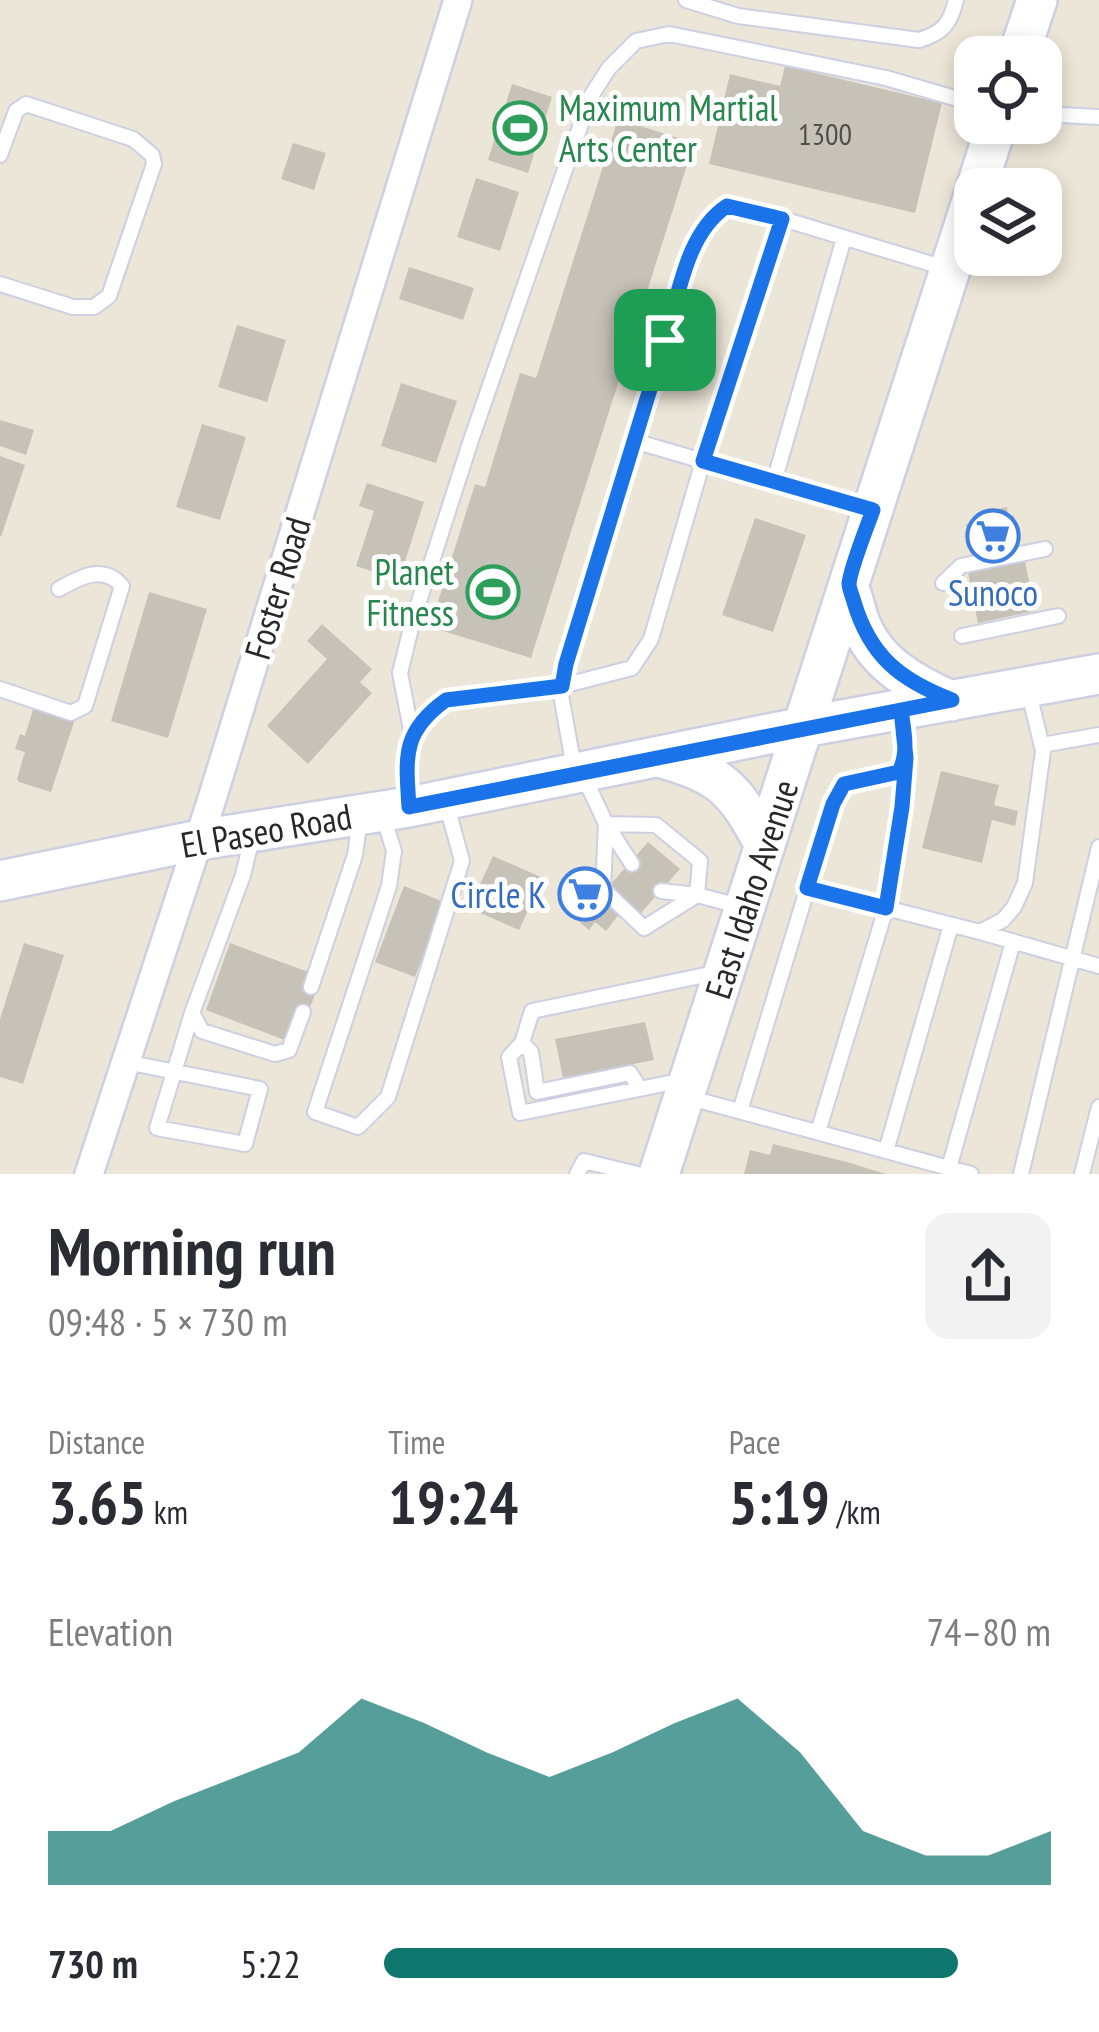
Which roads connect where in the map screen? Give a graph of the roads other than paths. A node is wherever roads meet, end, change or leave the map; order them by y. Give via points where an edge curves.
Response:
1 (458, 0) edge
2 (686, 0) edge
3 (956, 0) edge
4 (1036, 0) edge
5 (1025, 36) edge
6 (954, 98) edge
7 (1062, 115) edge
8 (1099, 117) edge
9 (0, 154) edge
10 (782, 219) junction
11 (844, 238) junction
12 (954, 256) edge
13 (950, 269) junction
14 (0, 284) edge
15 (634, 441) junction
16 (703, 461) junction
17 (774, 482) junction
18 (873, 510) junction
19 (1045, 549) dead end
20 (943, 583) dead end
21 (848, 586) junction
22 (59, 589) dead end
23 (1058, 616) dead end
24 (962, 636) dead end
25 (1099, 674) edge
26 (562, 686) junction
27 (1028, 687) junction
28 (0, 689) edge
29 (952, 700) junction
30 (901, 710) junction
31 (803, 728) junction
32 (412, 735) junction
33 (1099, 735) edge
34 (1042, 745) junction
35 (659, 757) junction
36 (906, 758) junction
37 (578, 773) junction
38 (399, 808) junction
39 (605, 824) junction
40 (254, 831) junction
41 (199, 840) junction
42 (765, 845) junction
43 (1099, 847) edge
44 (632, 864) dead end
45 (0, 881) edge
46 (807, 888) junction
47 (661, 891) dead end
48 (697, 895) junction
49 (745, 908) junction
50 (886, 908) junction
51 (951, 925) junction
52 (980, 932) junction
53 (1013, 943) junction
54 (1071, 959) junction
55 (1099, 966) edge
56 (725, 971) junction
57 (311, 987) dead end
58 (303, 1012) dead end
59 (192, 1013) junction
60 (522, 1043) junction
61 (126, 1062) junction
62 (174, 1070) junction
63 (687, 1088) junction
64 (640, 1089) junction
65 (1099, 1107) edge
66 (740, 1111) junction
67 (818, 1132) junction
68 (886, 1150) junction
69 (949, 1168) junction
70 (89, 1174) edge
71 (577, 1174) edge
72 (637, 1174) edge
73 (659, 1174) edge
74 (971, 1174) edge
75 (1021, 1174) edge
76 (1082, 1174) edge

1 - 41 street, Foster Road
2 - 3 lane via 738,16 919,40 939,34
4 - 5 main road
6 - 32 lane via 668,34 636,41 609,68 570,155 413,620 400,673
7 - 8 lane
9 - 14 lane via 26,104 133,139 154,164 110,296 73,307
10 - 11 lane
10 - 15 lane via 727,206 696,238
10 - 16 lane
11 - 13 lane
11 - 17 lane
12 - 13 main road, East Idaho Avenue
13 - 18 main road, East Idaho Avenue
15 - 16 lane
15 - 26 lane
16 - 17 lane
16 - 26 lane via 651,639 632,668
17 - 18 lane
18 - 21 main road, East Idaho Avenue
19 - 20 lane via 961,566
21 - 29 main road via 878,654
21 - 31 main road, East Idaho Avenue
22 - 28 lane via 97,573 122,586 85,706 71,713
23 - 24 lane
25 - 27 main road, El Paseo Road
26 - 32 lane via 446,700
26 - 37 lane
27 - 29 main road, El Paseo Road
27 - 34 lane
29 - 30 main road, El Paseo Road
30 - 31 main road, El Paseo Road
30 - 36 lane
31 - 35 main road, El Paseo Road
31 - 42 main road, East Idaho Avenue
32 - 38 lane
33 - 34 lane
34 - 52 lane via 1025,883 1015,907
35 - 37 main road, El Paseo Road
35 - 42 main road via 691,766 732,793
36 - 46 lane via 899,772 840,789
36 - 50 lane
37 - 38 main road, El Paseo Road
37 - 39 lane
38 - 38 lane via 389,886 315,1112 358,1127 388,1097 463,860
38 - 40 main road, El Paseo Road
38 - 57 lane via 355,855
39 - 44 lane
39 - 48 lane via 656,825 700,861
39 - 48 lane via 603,889 644,928
40 - 41 main road, El Paseo Road
40 - 59 lane
41 - 45 main road, El Paseo Road
41 - 61 street, Foster Road
42 - 49 main road, East Idaho Avenue
43 - 54 lane
46 - 50 lane
46 - 66 lane
47 - 48 lane
48 - 49 lane
49 - 56 main road, East Idaho Avenue
50 - 51 lane
50 - 67 lane
51 - 52 lane
51 - 68 lane
52 - 53 lane
53 - 54 lane
53 - 69 lane
54 - 55 lane
54 - 75 lane
56 - 60 lane via 532,1011
56 - 63 main road, East Idaho Avenue
58 - 59 lane via 289,1050 275,1054 202,1030
59 - 62 lane
60 - 64 lane via 537,1092 629,1073
60 - 64 lane via 509,1057 520,1113
61 - 62 lane
61 - 70 street, Foster Road
62 - 62 lane via 260,1089 244,1144 158,1128
63 - 64 lane
63 - 66 lane
63 - 73 main road, East Idaho Avenue
65 - 76 lane
66 - 67 lane
67 - 68 lane
68 - 69 lane
69 - 74 lane
71 - 72 lane via 584,1161

